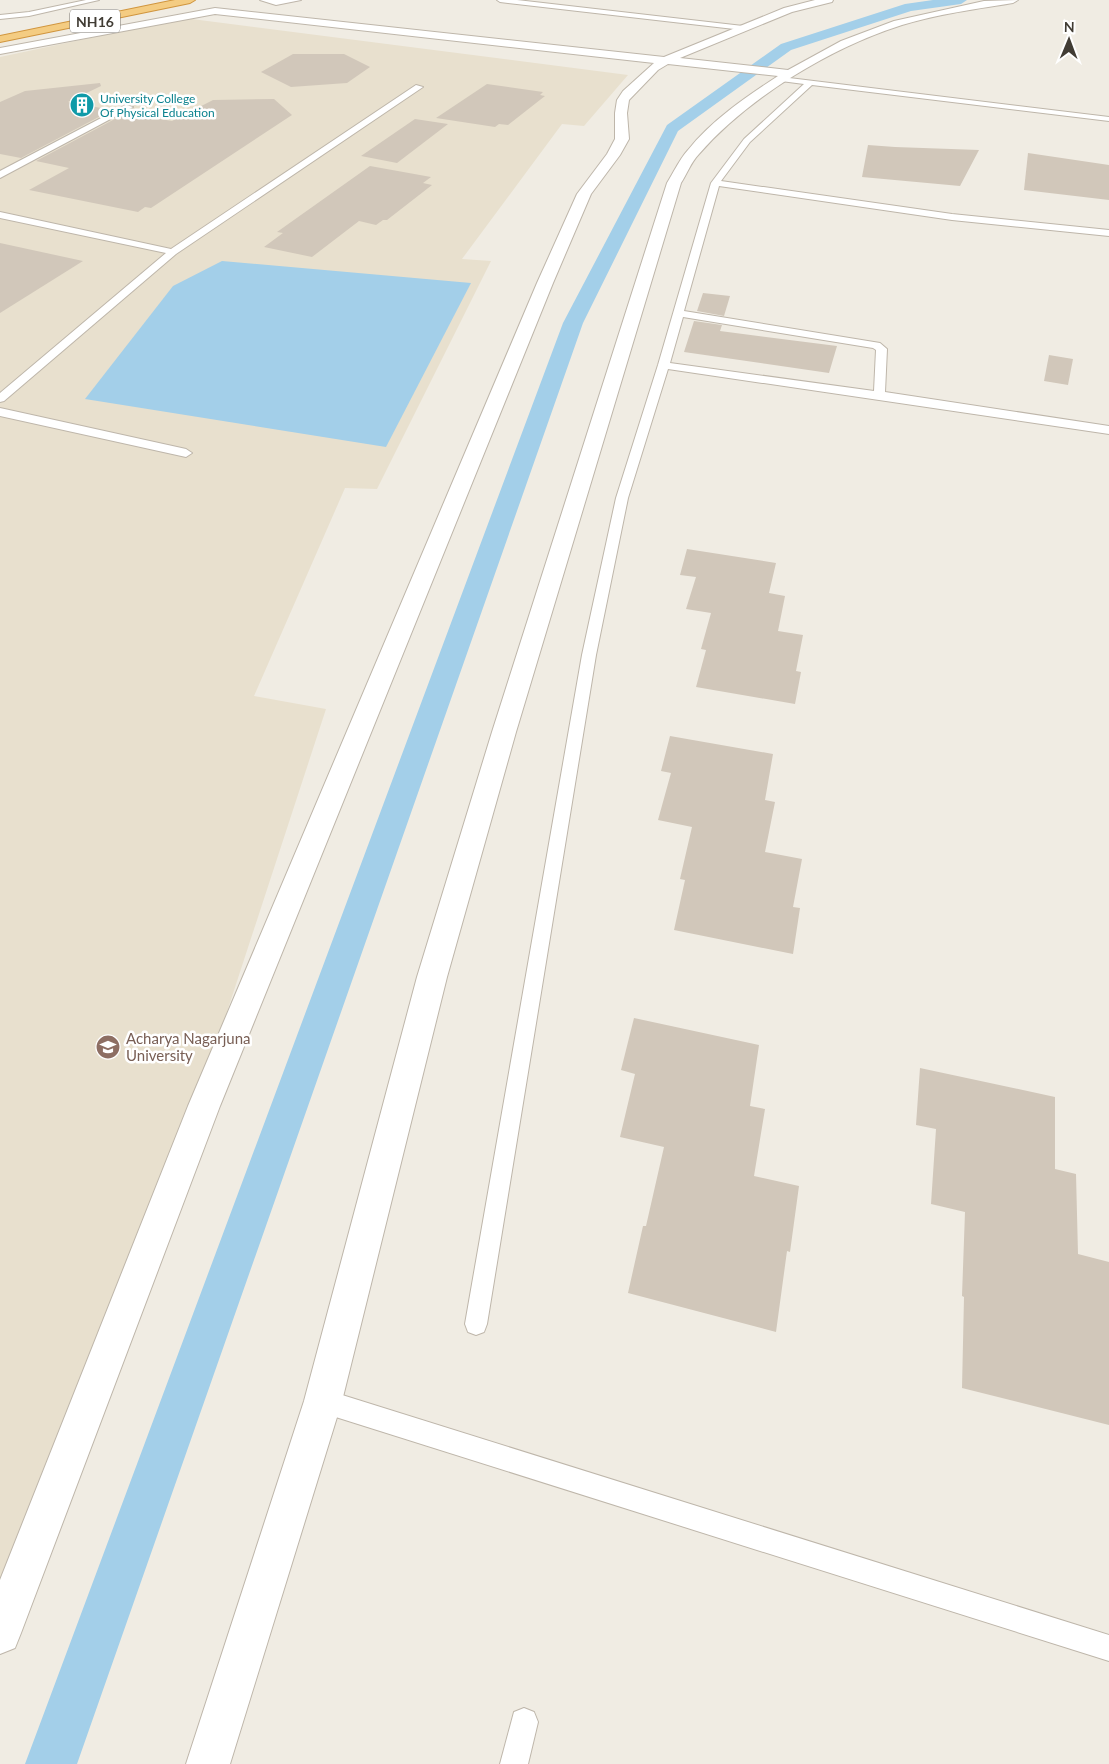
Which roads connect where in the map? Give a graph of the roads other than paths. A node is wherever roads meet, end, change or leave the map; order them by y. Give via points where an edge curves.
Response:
1 (96, 0) edge
2 (190, 0) edge
3 (263, 0) edge
4 (298, 0) edge
5 (500, 0) edge
6 (828, 0) edge
7 (1013, 0) edge
8 (109, 4) dead end
9 (0, 17) edge
10 (0, 28) edge
11 (743, 28) junction
12 (0, 40) edge
13 (0, 51) edge
14 (662, 66) junction
15 (787, 78) junction
16 (419, 87) dead end
17 (129, 106) dead end
18 (1109, 119) edge
19 (0, 175) edge
20 (715, 183) junction
21 (0, 215) edge
22 (1109, 233) edge
23 (172, 252) junction
24 (678, 313) junction
25 (664, 365) junction
26 (879, 395) junction
27 (0, 399) edge
28 (0, 412) edge
29 (1109, 430) edge
30 (186, 453) dead end
31 (476, 1324) dead end
32 (323, 1400) junction
33 (0, 1633) edge
34 (1109, 1648) edge
35 (524, 1722) dead end
36 (208, 1764) edge
37 (514, 1764) edge

1 - 9 lane
2 - 12 highway, NH16
3 - 4 lane via 276,3
5 - 11 lane
6 - 11 street via 788,10
7 - 15 street via 897,23 842,44
8 - 10 highway, NH16
11 - 14 street
13 - 14 street via 191,14
14 - 15 street via 751,81
14 - 15 street via 680,62
14 - 33 street via 626,94 622,139 584,194 545,284 204,1106
15 - 18 lane
15 - 20 lane via 767,119 729,160
15 - 32 street via 732,114 694,152 674,183 507,722 432,977
16 - 23 lane
17 - 19 lane
20 - 22 lane via 952,217
20 - 24 lane
21 - 23 lane
23 - 27 lane
24 - 25 lane
24 - 26 lane via 876,345 882,349
25 - 26 lane
25 - 31 lane via 622,498 589,655
26 - 29 lane
28 - 30 lane
32 - 34 lane
32 - 36 street
35 - 37 lane

